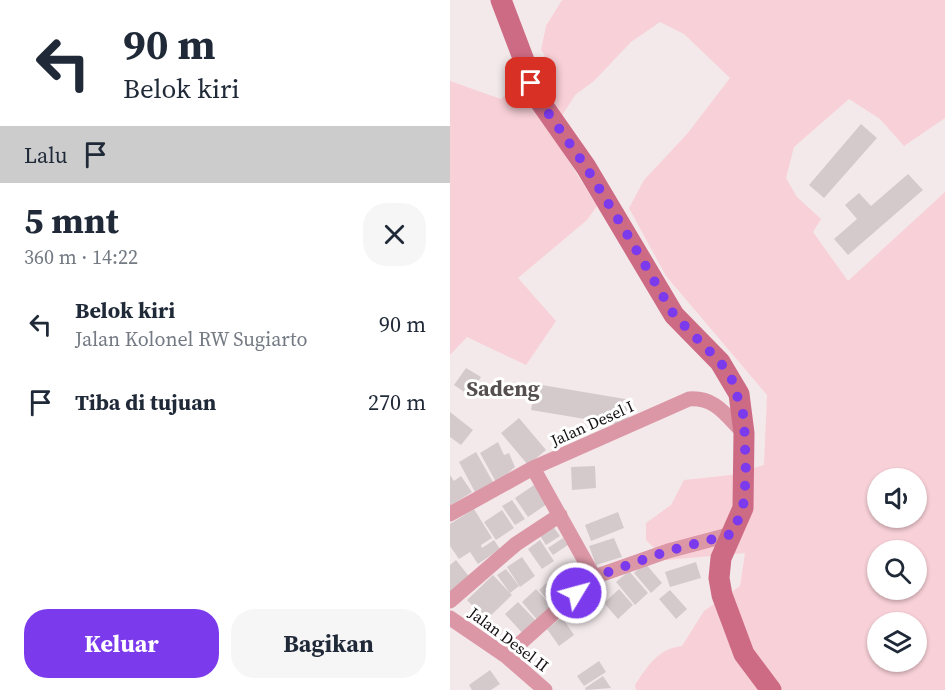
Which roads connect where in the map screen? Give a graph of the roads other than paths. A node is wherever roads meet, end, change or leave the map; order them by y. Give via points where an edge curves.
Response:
1 (501, 0) edge
2 (744, 433) junction
3 (534, 468) junction
4 (450, 514) edge
5 (560, 515) junction
6 (732, 534) junction
7 (594, 577) junction
8 (450, 601) edge
9 (450, 618) edge
10 (506, 656) junction
11 (545, 690) edge
12 (771, 690) edge

1 - 2 main road via 539,100 586,167 674,315 731,377 742,405
2 - 3 street, Jalan Desel I via 713,403 703,398 689,399
2 - 6 main road via 743,508
3 - 4 street, Jalan Desel I
3 - 5 street
5 - 7 street
5 - 8 street via 516,544
6 - 7 street
6 - 12 main road via 721,558 722,595 744,654
7 - 10 street
9 - 10 street, Jalan Desel II
10 - 11 street, Jalan Desel II

